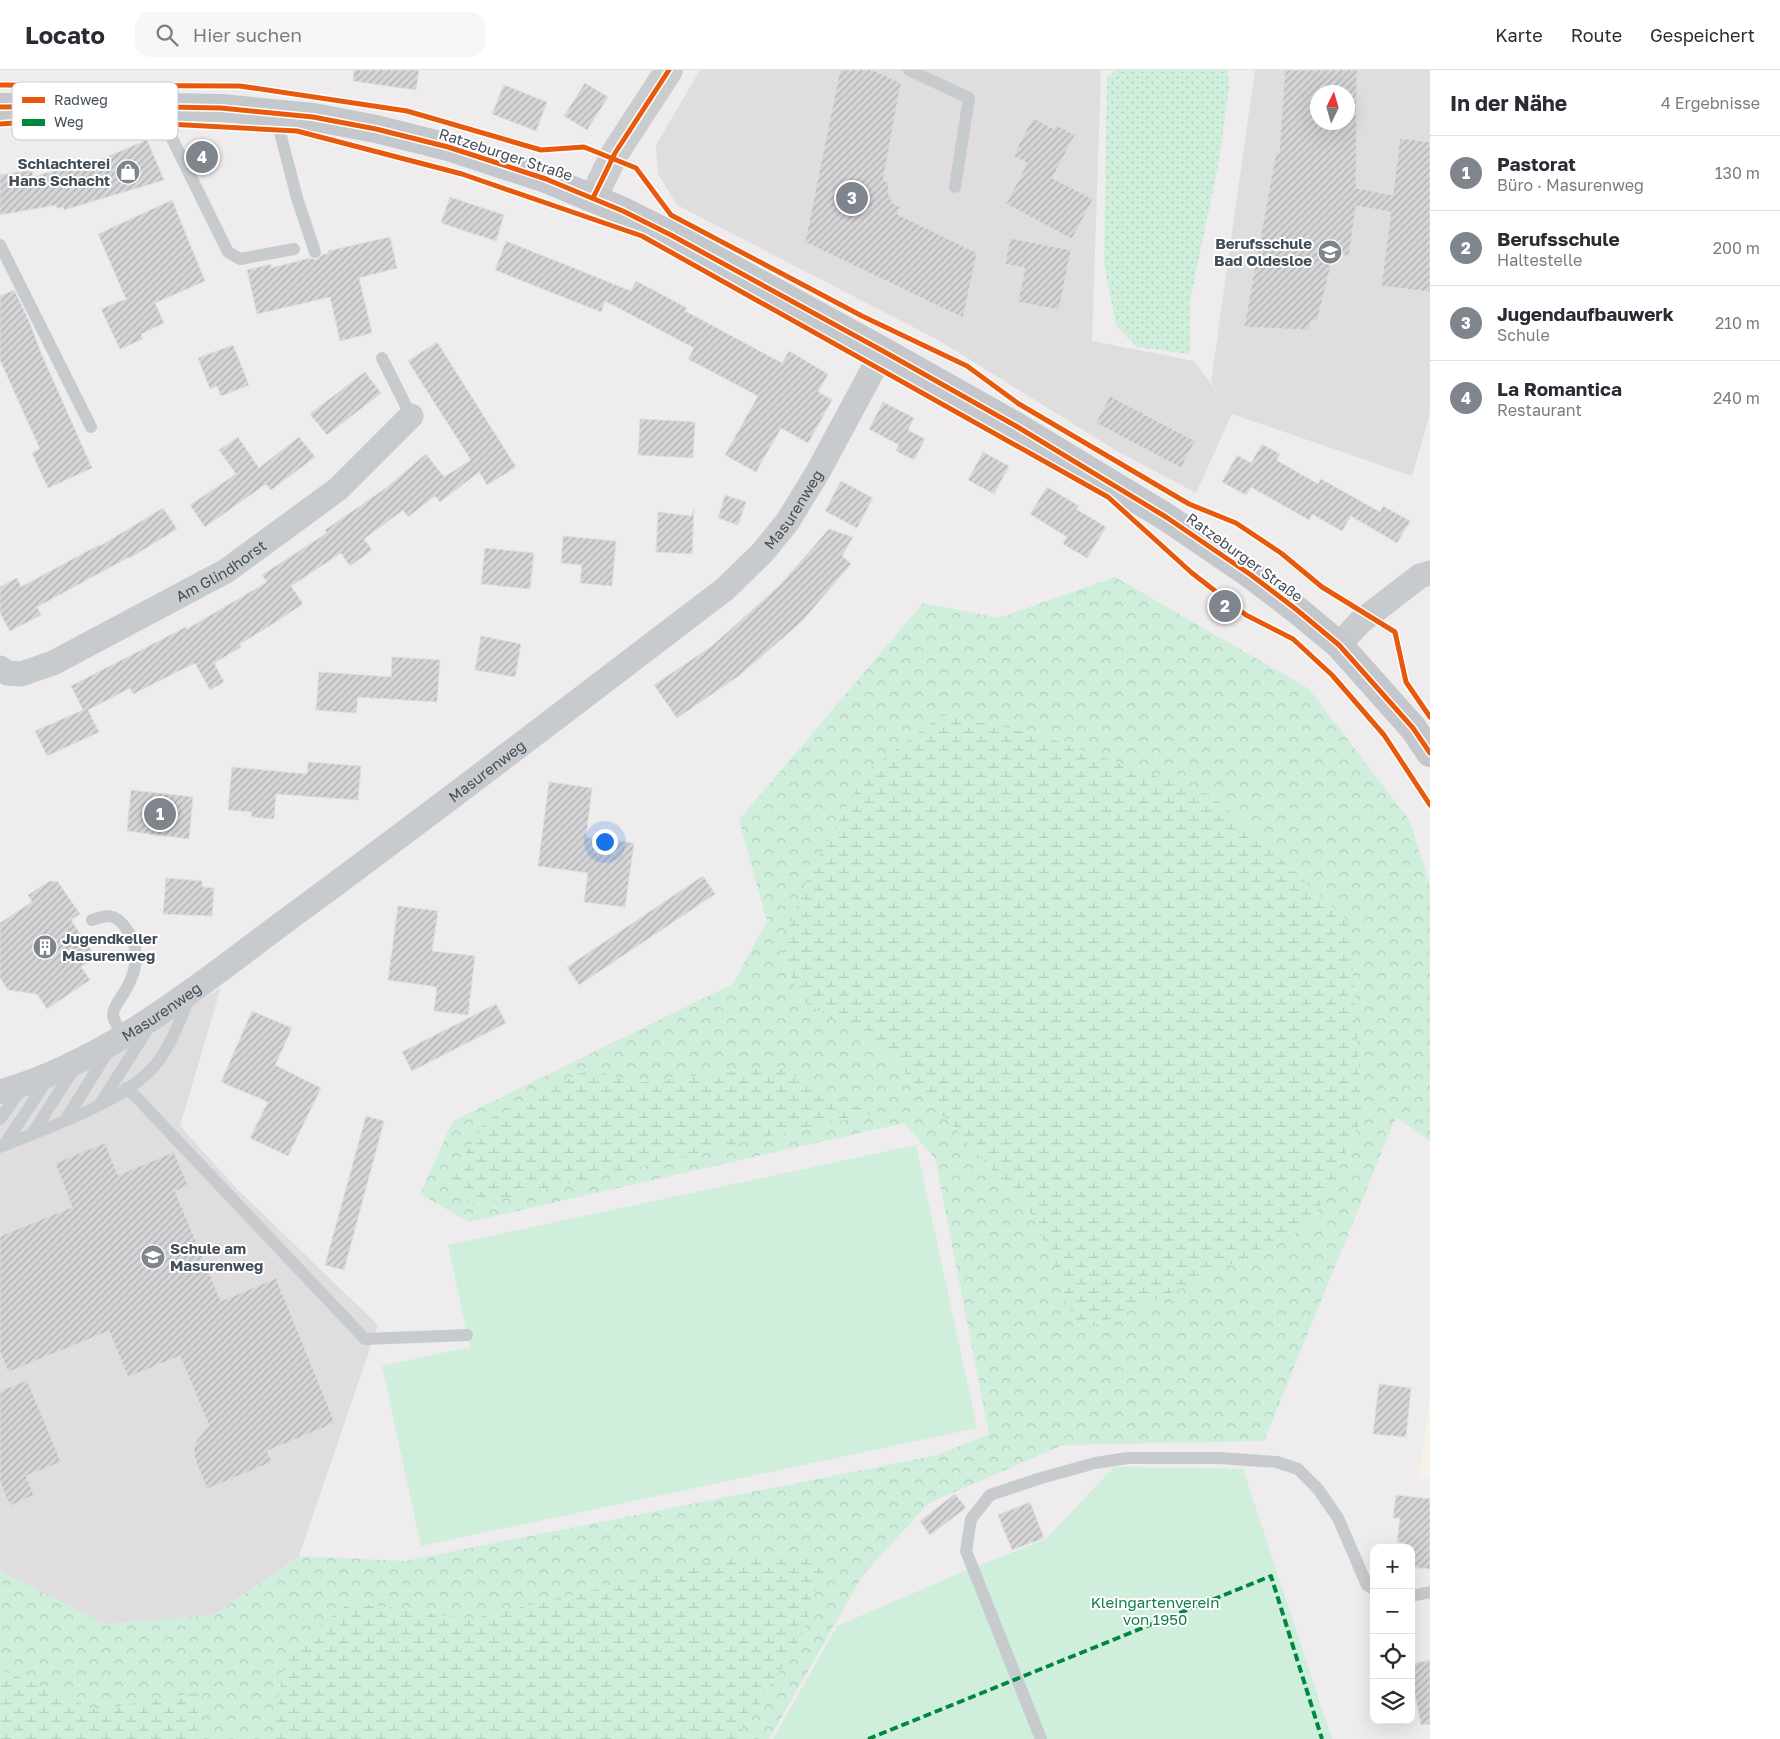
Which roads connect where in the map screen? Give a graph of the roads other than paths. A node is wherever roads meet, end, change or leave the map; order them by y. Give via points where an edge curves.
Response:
1 (669, 70) edge
2 (909, 70) edge
3 (178, 107) edge
4 (275, 113) junction
5 (173, 140) edge
6 (955, 187) dead end
7 (593, 198) junction
8 (0, 245) edge
9 (294, 248) dead end
10 (315, 252) dead end
11 (884, 351) junction
12 (382, 358) dead end
13 (411, 416) joint
14 (91, 427) dead end
15 (1427, 581) edge
16 (1339, 645) junction
17 (0, 668) edge
18 (1430, 753) edge
19 (92, 920) dead end
20 (193, 989) junction
21 (157, 1014) junction
22 (119, 1038) junction
23 (79, 1061) junction
24 (51, 1075) junction
25 (24, 1086) junction
26 (126, 1088) junction
27 (0, 1092) edge
28 (100, 1106) junction
29 (0, 1119) edge
30 (66, 1119) junction
31 (32, 1134) junction
32 (2, 1146) edge
33 (468, 1336) dead end
34 (1370, 1587) edge
35 (1430, 1592) edge
36 (1415, 1595) edge
37 (1040, 1739) edge

1 - 7 main road via 615,153
2 - 6 lane via 969,98
3 - 4 main road, Ratzeburger Straße
4 - 7 main road, Ratzeburger Straße via 348,123 422,140 537,176
4 - 10 lane
5 - 9 lane via 228,252 240,259
7 - 11 main road, Ratzeburger Straße via 672,235
8 - 14 lane
11 - 16 main road, Ratzeburger Straße via 1166,517 1251,575
11 - 20 street, Masurenweg via 788,521 762,553 725,589 422,820
12 - 13 lane
13 - 17 street, Am Glindhorst via 338,489 226,571 52,663 21,674 7,673
15 - 16 street via 1360,622
16 - 18 main road, Ratzeburger Straße via 1413,728
19 - 22 lane via 106,915 121,920 133,936 137,952 126,988 113,1013
20 - 21 street, Masurenweg
20 - 26 lane via 171,1042 159,1060 146,1075
21 - 22 street, Masurenweg
21 - 28 lane
22 - 23 street, Masurenweg
22 - 30 lane
23 - 24 street, Masurenweg
23 - 31 lane
24 - 25 street, Masurenweg
24 - 32 lane
25 - 27 street, Masurenweg
25 - 29 lane
26 - 28 lane
26 - 33 lane via 366,1338
28 - 30 lane
30 - 31 lane
31 - 32 lane
34 - 37 lane via 1338,1518 1318,1489 1298,1469 1277,1462 1128,1458 1095,1463 990,1495 970,1519 966,1551
35 - 36 lane

